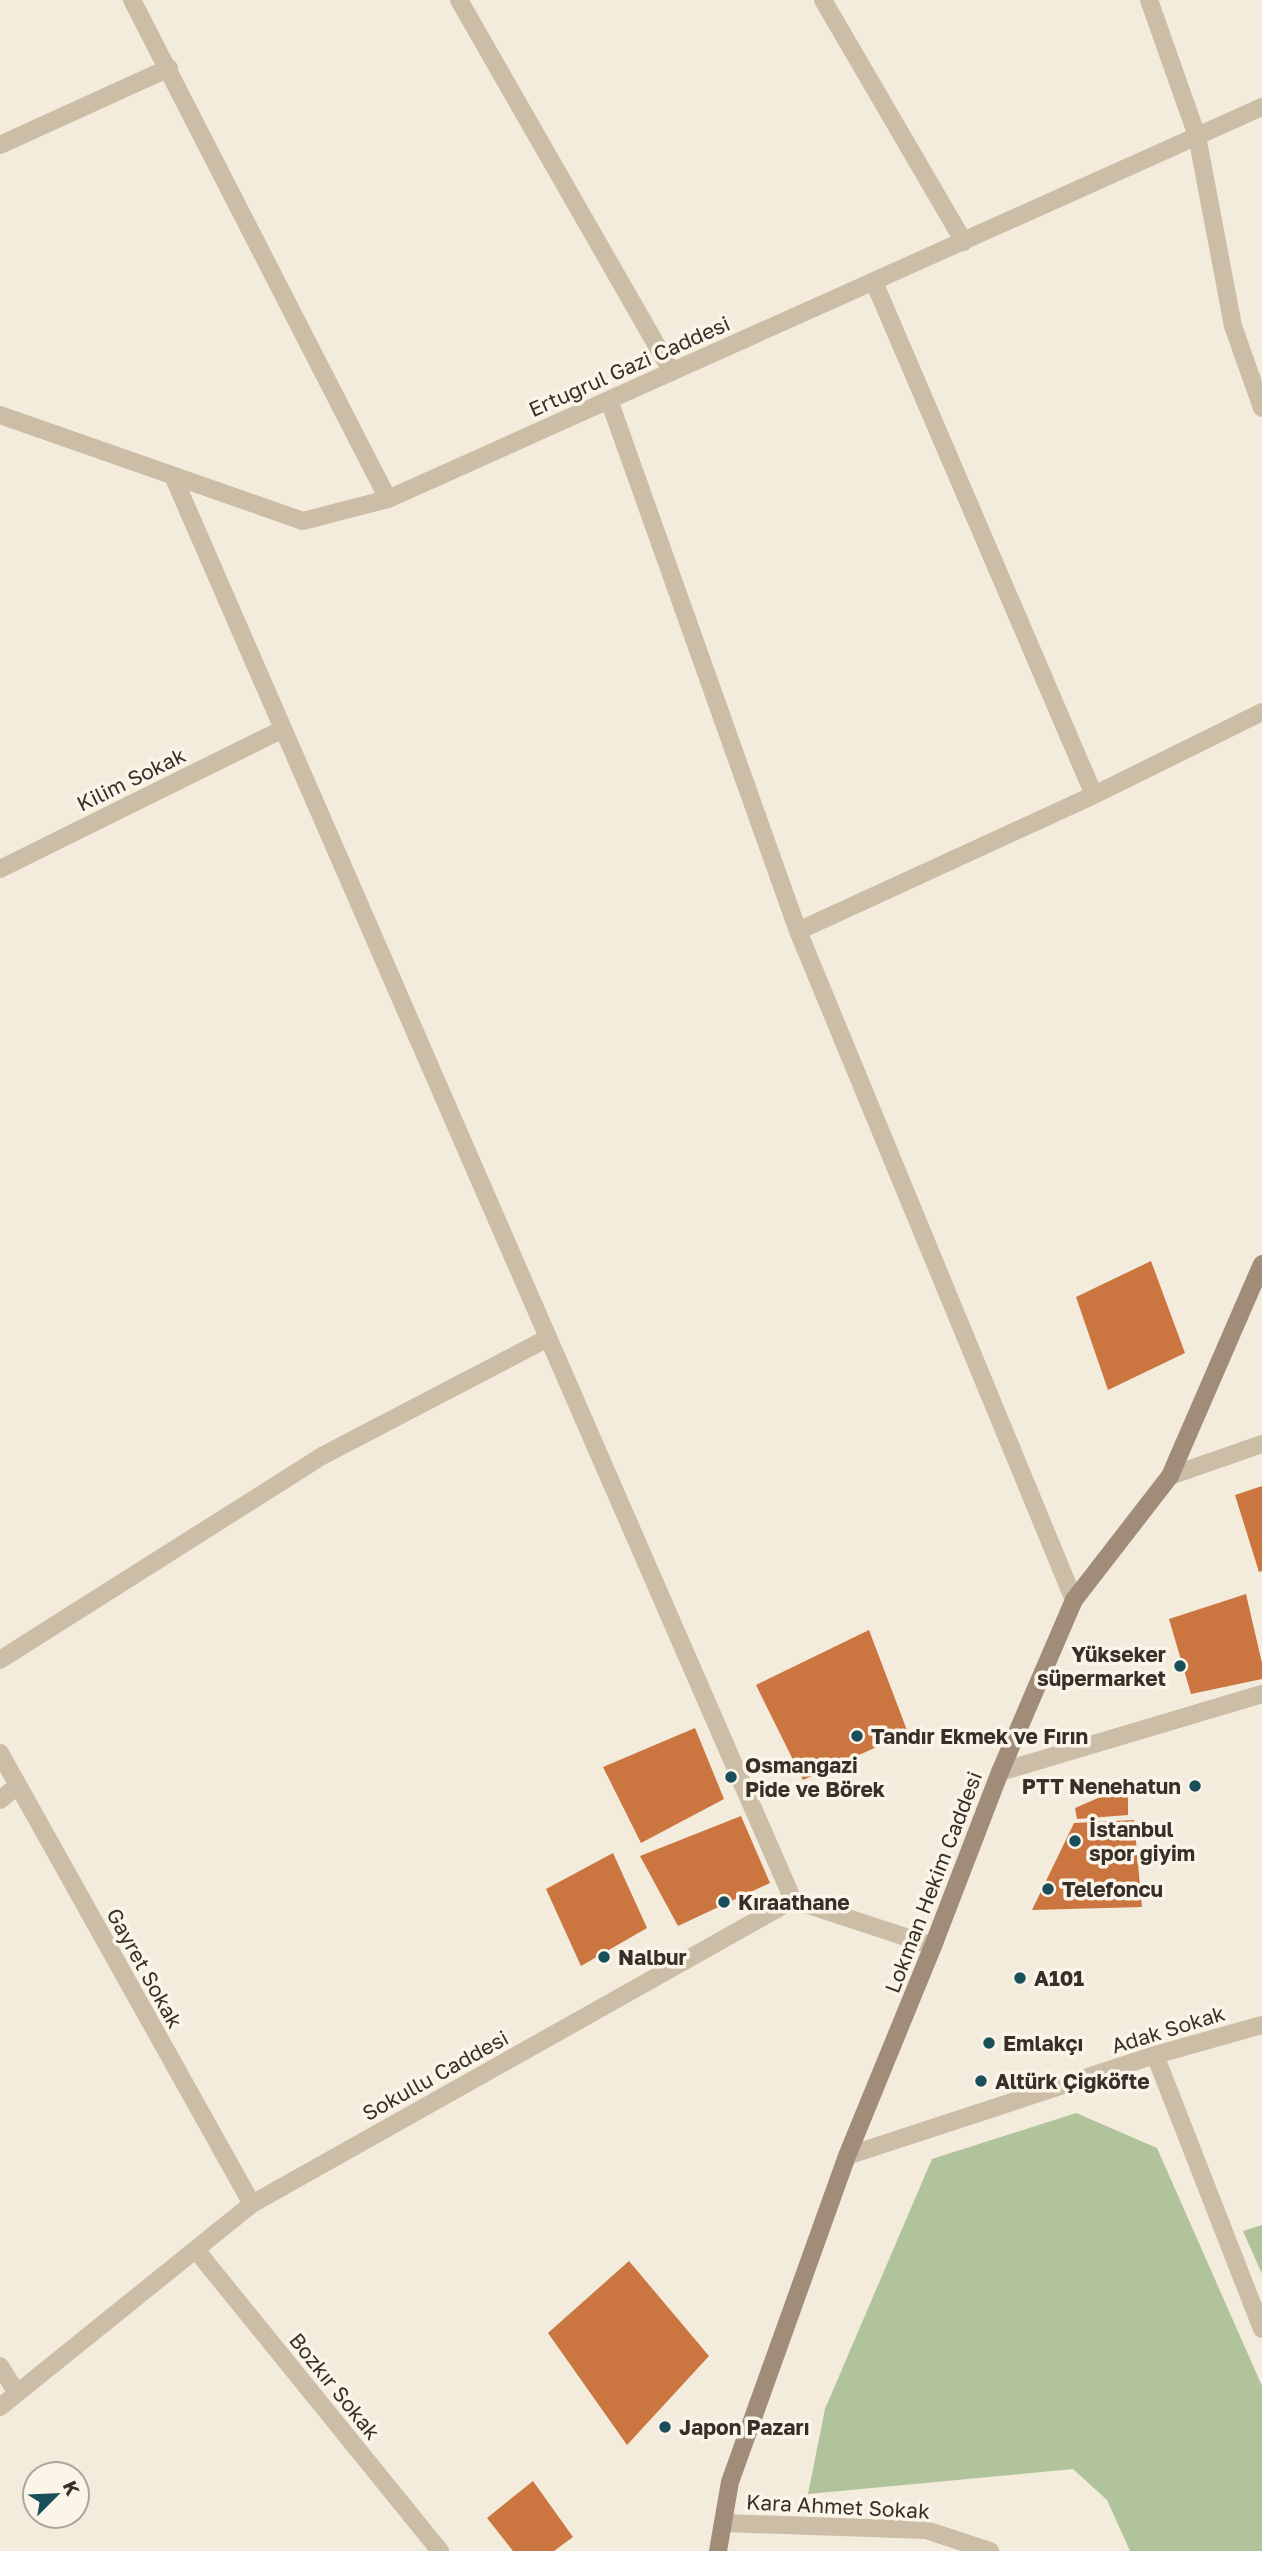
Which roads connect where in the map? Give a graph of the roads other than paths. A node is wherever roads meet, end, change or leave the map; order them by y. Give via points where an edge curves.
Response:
1 (132, 0) edge
2 (459, 0) edge
3 (823, 0) edge
4 (1149, 0) edge
5 (169, 68) junction
6 (1262, 107) edge
7 (1197, 136) junction
8 (0, 145) edge
9 (964, 242) junction
10 (874, 282) junction
11 (672, 372) junction
12 (609, 400) junction
13 (1262, 408) edge
14 (0, 415) edge
15 (173, 476) junction
16 (388, 499) junction
17 (1262, 712) edge
18 (283, 729) junction
19 (1094, 795) junction
20 (0, 869) edge
21 (798, 931) junction
22 (1262, 1264) edge
23 (548, 1338) junction
24 (1262, 1444) edge
25 (1170, 1476) junction
26 (1074, 1600) junction
27 (0, 1660) edge
28 (1262, 1695) edge
29 (0, 1754) edge
30 (1000, 1772) junction
31 (17, 1786) junction
32 (0, 1800) edge
33 (793, 1900) junction
34 (933, 1947) junction
35 (1262, 2025) edge
36 (1155, 2055) junction
37 (847, 2156) junction
38 (252, 2204) junction
39 (196, 2250) junction
40 (1262, 2329) edge
41 (0, 2366) edge
42 (17, 2393) junction
43 (0, 2407) edge
44 (723, 2523) junction
45 (440, 2551) edge
46 (718, 2551) edge
47 (990, 2551) edge

1 - 5 street
2 - 11 street
3 - 9 street
4 - 7 street
5 - 8 street
5 - 16 street
6 - 7 street, Ertugrul Gazi Caddesi
7 - 9 street, Ertugrul Gazi Caddesi
7 - 13 street via 1233,326
9 - 10 street, Ertugrul Gazi Caddesi
10 - 11 street, Ertugrul Gazi Caddesi
10 - 19 street
11 - 12 street, Ertugrul Gazi Caddesi
12 - 16 street, Ertugrul Gazi Caddesi
12 - 21 street
14 - 15 street, Ertugrul Gazi Caddesi
15 - 16 street, Ertugrul Gazi Caddesi via 303,521
15 - 18 street
17 - 19 street
18 - 20 street, Kilim Sokak
18 - 23 street
19 - 21 street
21 - 26 street
22 - 25 street, Lokman Hekim Caddesi
23 - 27 street via 322,1456
23 - 33 street
24 - 25 street
25 - 26 street, Lokman Hekim Caddesi
26 - 30 street, Lokman Hekim Caddesi
28 - 30 street
29 - 31 street, Gayret Sokak
30 - 34 street, Lokman Hekim Caddesi
31 - 32 street
31 - 38 street, Gayret Sokak
33 - 34 street
33 - 38 street, Sokullu Caddesi
34 - 37 street, Lokman Hekim Caddesi
35 - 36 street, Adak Sokak
36 - 37 street, Adak Sokak
36 - 40 street
37 - 44 street, Lokman Hekim Caddesi via 730,2482
38 - 39 street, Sokullu Caddesi
39 - 42 street, Sokullu Caddesi
39 - 45 street, Bozkır Sokak
41 - 42 street
42 - 43 street, Sokullu Caddesi
44 - 46 street, Lokman Hekim Caddesi
44 - 47 street, Kara Ahmet Sokak via 926,2530

